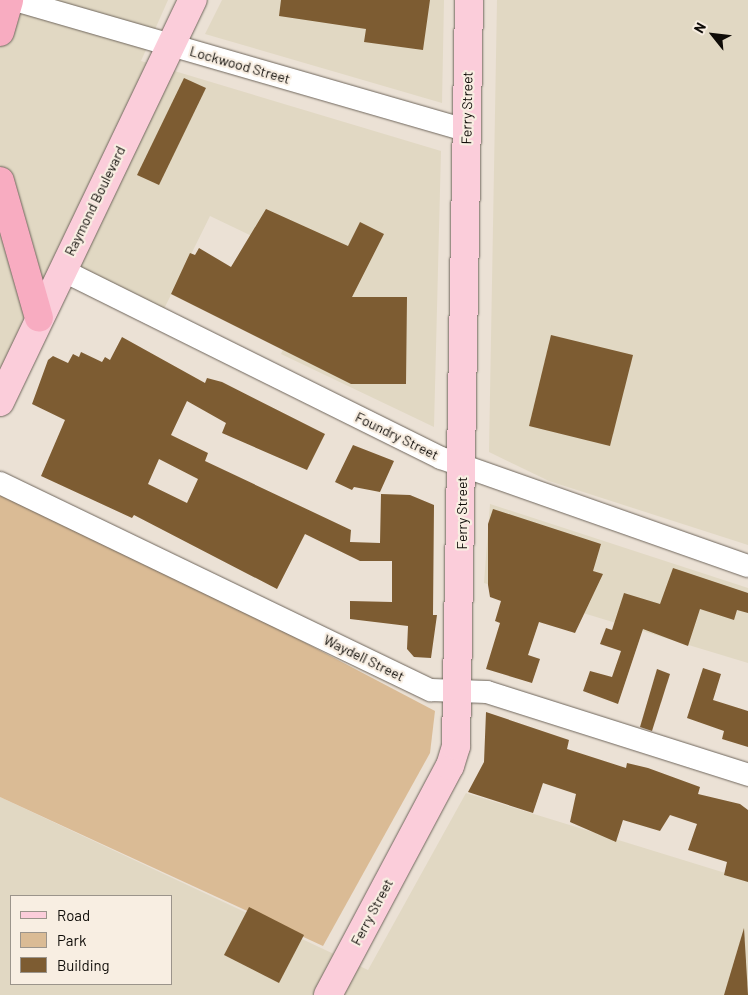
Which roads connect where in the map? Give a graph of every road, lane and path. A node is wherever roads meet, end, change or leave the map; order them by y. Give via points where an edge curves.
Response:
1 (9, 0) edge
2 (15, 0) edge
3 (193, 0) edge
4 (469, 0) edge
5 (0, 32) edge
6 (171, 45) junction
7 (466, 130) junction
8 (0, 181) edge
9 (62, 270) junction
10 (39, 318) junction
11 (0, 402) edge
12 (462, 466) junction
13 (0, 483) edge
14 (748, 566) edge
15 (460, 691) junction
16 (748, 775) edge
17 (328, 995) edge

1 - 5 highway
2 - 6 street, Lockwood Street
3 - 6 main road, Raymond Boulevard
4 - 7 main road, Ferry Street
6 - 7 street, Lockwood Street
6 - 9 main road, Raymond Boulevard
7 - 12 main road, Ferry Street
8 - 10 highway
9 - 10 main road, Raymond Boulevard
9 - 12 street, Foundry Street
10 - 11 main road, Raymond Boulevard
12 - 14 street, Foundry Street
12 - 15 main road, Ferry Street
13 - 15 street, Waydell Street via 431,690
15 - 16 street, Waydell Street via 487,692
15 - 17 main road, Ferry Street via 450,766

